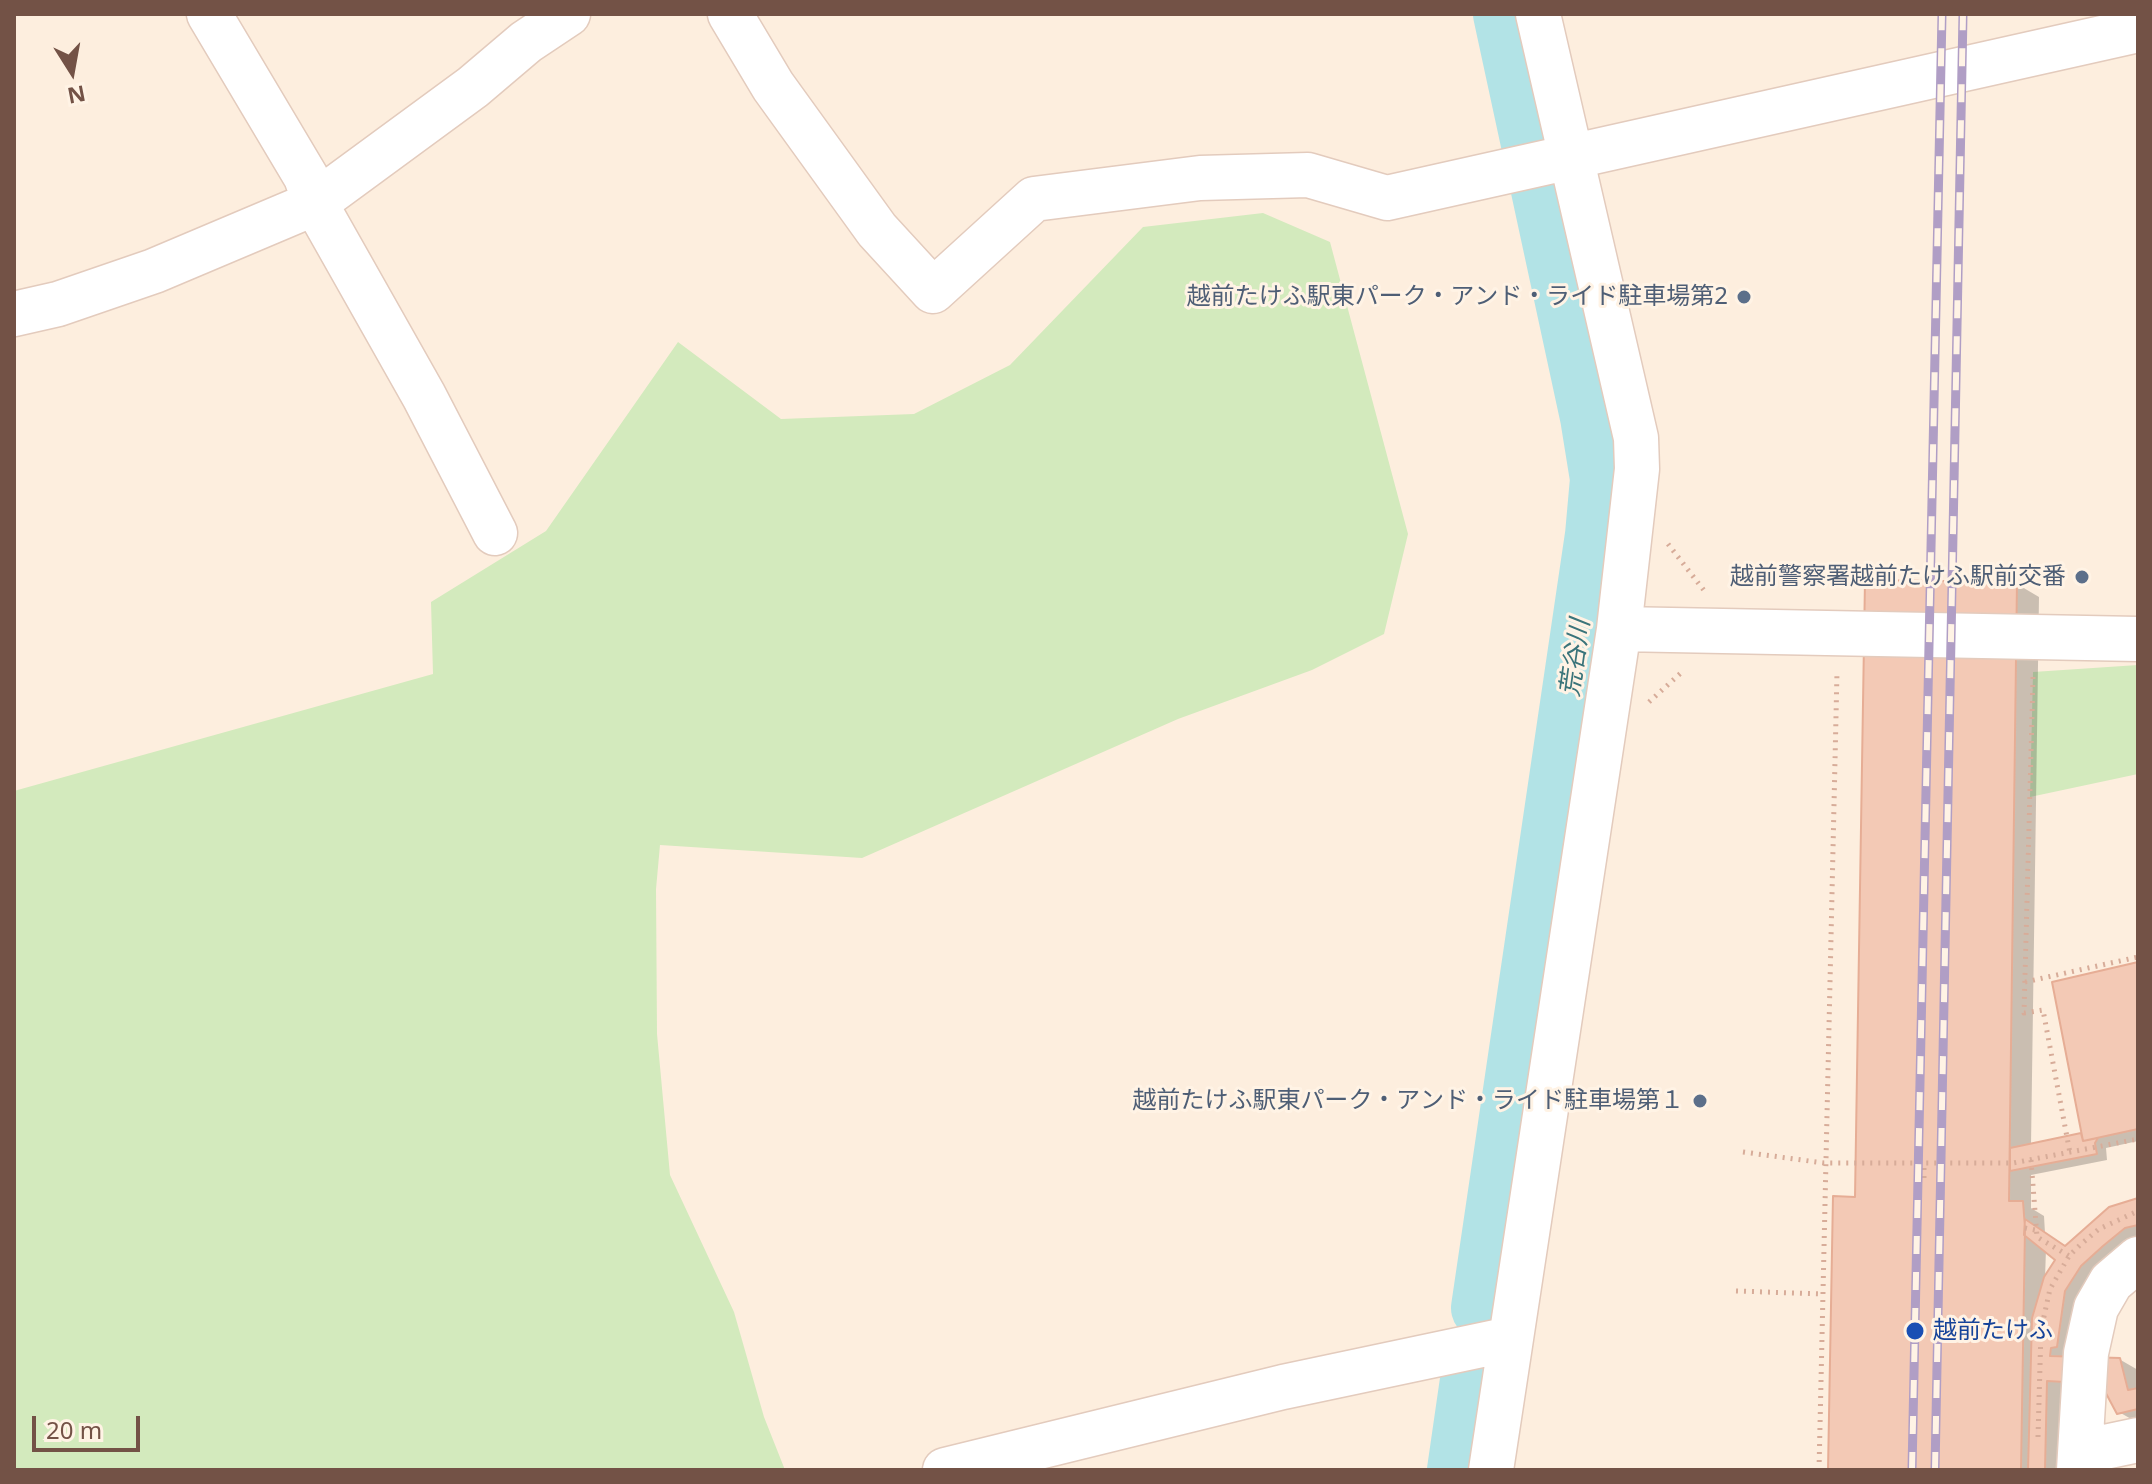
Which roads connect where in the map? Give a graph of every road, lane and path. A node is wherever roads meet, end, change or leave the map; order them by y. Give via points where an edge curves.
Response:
1 (209, 14) edge
2 (568, 14) edge
3 (730, 14) edge
4 (1538, 14) edge
5 (2138, 30) edge
6 (1545, 161) junction
7 (315, 203) junction
8 (14, 314) edge
9 (495, 533) dead end
10 (1667, 543) dead end
11 (1712, 600) dead end
12 (1619, 629) junction
13 (2138, 639) edge
14 (1837, 660) dead end
15 (1687, 667) dead end
16 (2033, 672) dead end
17 (1641, 708) dead end
18 (2138, 957) edge
19 (2025, 982) junction
20 (2138, 1139) edge
21 (1743, 1152) dead end
22 (2070, 1153) junction
23 (2031, 1160) junction
24 (1824, 1163) junction
25 (1924, 1165) junction
26 (1924, 1178) dead end
27 (2025, 1228) dead end
28 (2035, 1230) junction
29 (1824, 1236) junction
30 (1834, 1237) dead end
31 (2069, 1256) dead end
32 (2138, 1259) edge
33 (1736, 1291) dead end
34 (1823, 1294) junction
35 (1500, 1342) junction
36 (2138, 1440) edge
37 (2080, 1461) edge
38 (945, 1470) edge
39 (1491, 1470) edge
40 (1819, 1470) edge

1 - 7 street via 306,177
2 - 7 street
3 - 6 street via 773,86 877,230 933,291 1034,199 1200,178 1308,175 1387,198
4 - 6 street
5 - 6 street
6 - 12 street via 1636,438
7 - 8 street via 154,271
7 - 9 street
10 - 11 path
12 - 13 street
12 - 35 street
14 - 24 path
15 - 17 path
16 - 19 path
18 - 19 path
19 - 22 path via 2024,1013 2043,1010
20 - 22 path
21 - 24 path
22 - 23 path
23 - 25 path
23 - 28 path
24 - 25 path
24 - 29 path
25 - 26 path
27 - 28 path
28 - 31 path via 2037,1237
29 - 30 path
29 - 34 path
32 - 37 street via 2111,1282 2096,1308 2086,1353
33 - 34 path
34 - 40 path
35 - 38 street
35 - 39 street
36 - 37 street

